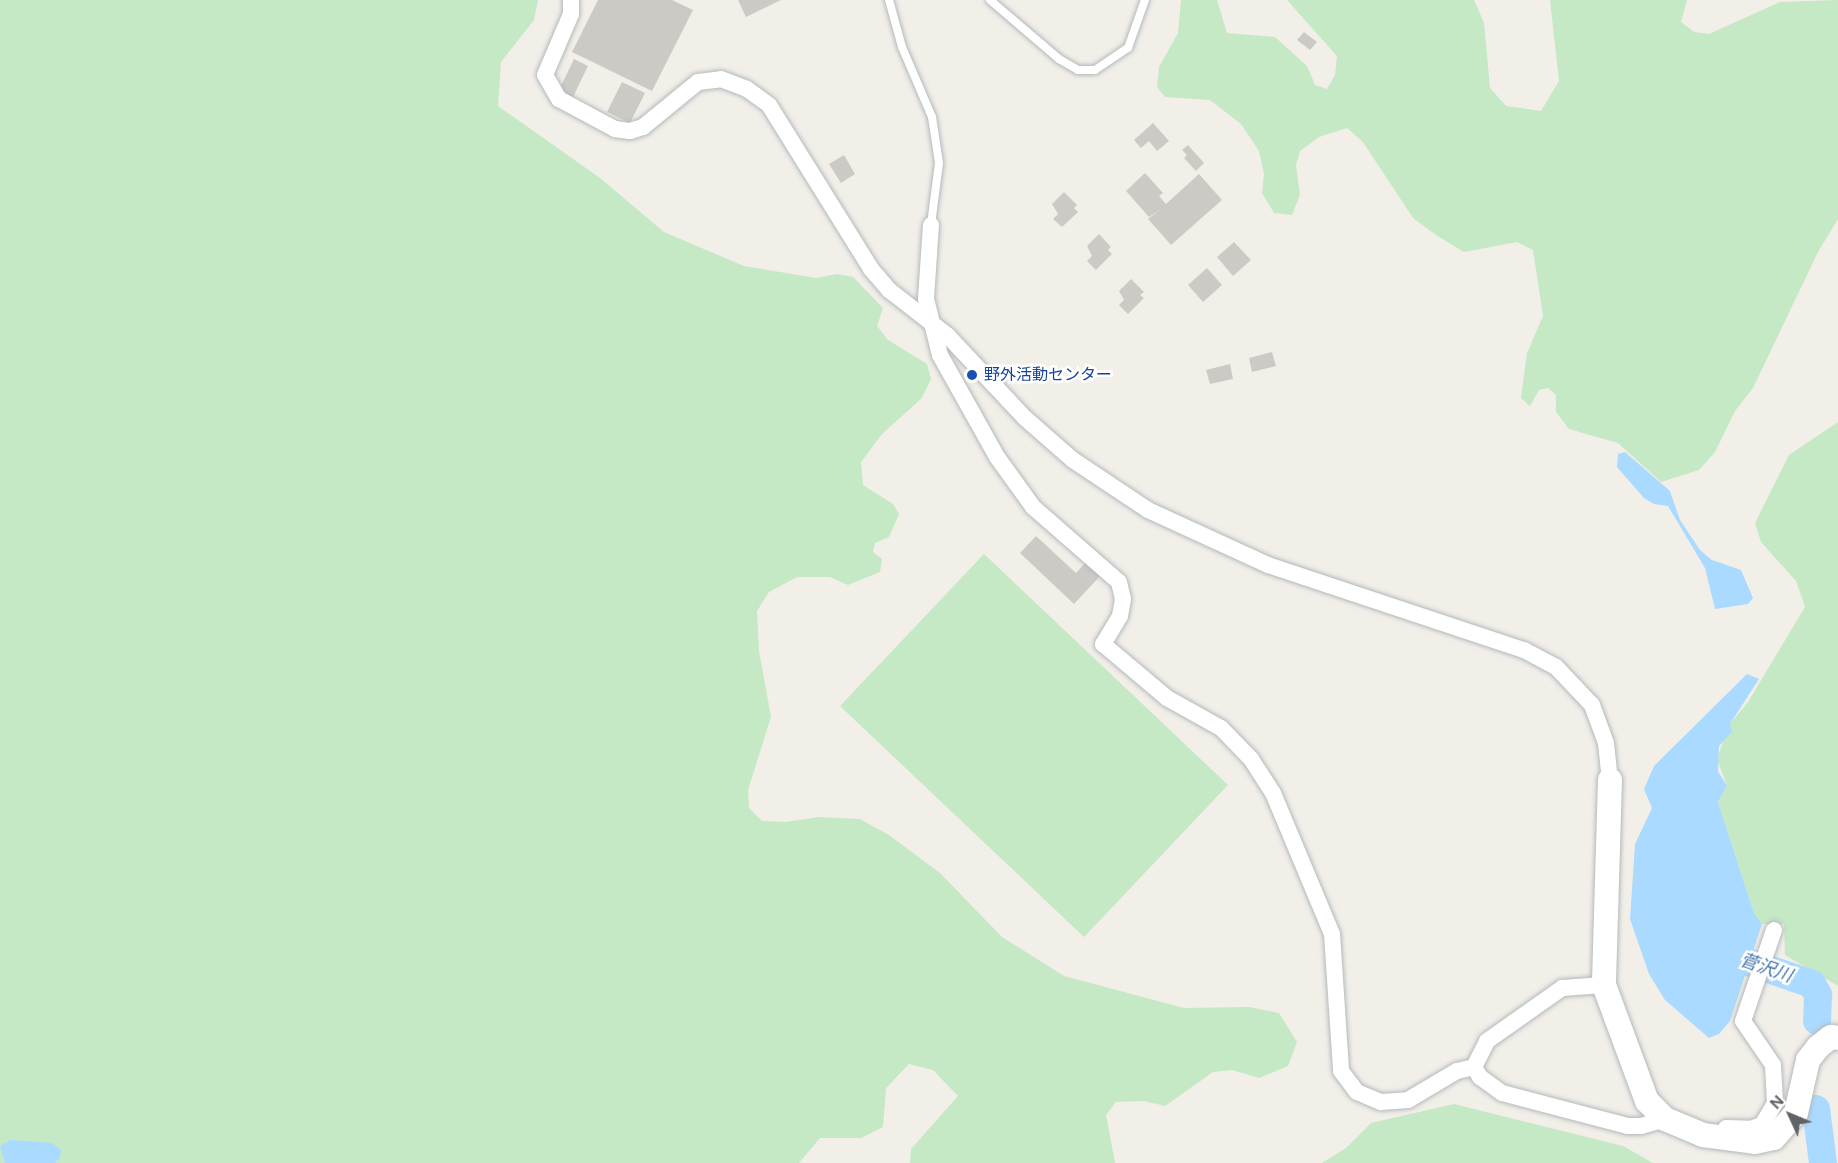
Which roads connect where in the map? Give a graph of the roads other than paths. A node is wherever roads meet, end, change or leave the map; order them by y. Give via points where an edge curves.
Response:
1 (571, 0) edge
2 (889, 0) edge
3 (990, 0) edge
4 (1145, 0) edge
5 (931, 225) joint
6 (931, 323) junction
7 (1610, 780) joint
8 (1774, 930) dead end
9 (1605, 985) junction
10 (1838, 1038) edge
11 (1474, 1068) junction
12 (1665, 1119) junction
13 (1703, 1135) junction

1 - 6 street via 571,14 545,75 559,99 615,129 630,131 643,127 698,82 721,80 747,89 769,105 871,269 889,290
2 - 5 lane via 902,47 932,117 939,163
3 - 4 lane via 1059,59 1078,70 1095,70 1128,48
5 - 6 street via 926,299
6 - 7 street via 1025,418 1073,460 1148,510 1268,564 1524,650 1556,667 1592,705 1606,743
6 - 11 street via 940,355 997,457 1033,507 1119,582 1124,599 1120,616 1103,644 1167,698 1221,728 1251,759 1273,793 1332,934 1341,1071 1357,1092 1381,1102 1408,1100 1457,1071
7 - 9 street
8 - 13 street via 1743,1021 1773,1065 1774,1103 1762,1125 1750,1129 1718,1127
9 - 11 street via 1562,988 1487,1041
9 - 12 street via 1647,1101
10 - 13 street via 1831,1037 1808,1060 1796,1113 1774,1138 1755,1142
11 - 12 street via 1502,1093 1628,1126
12 - 13 street

